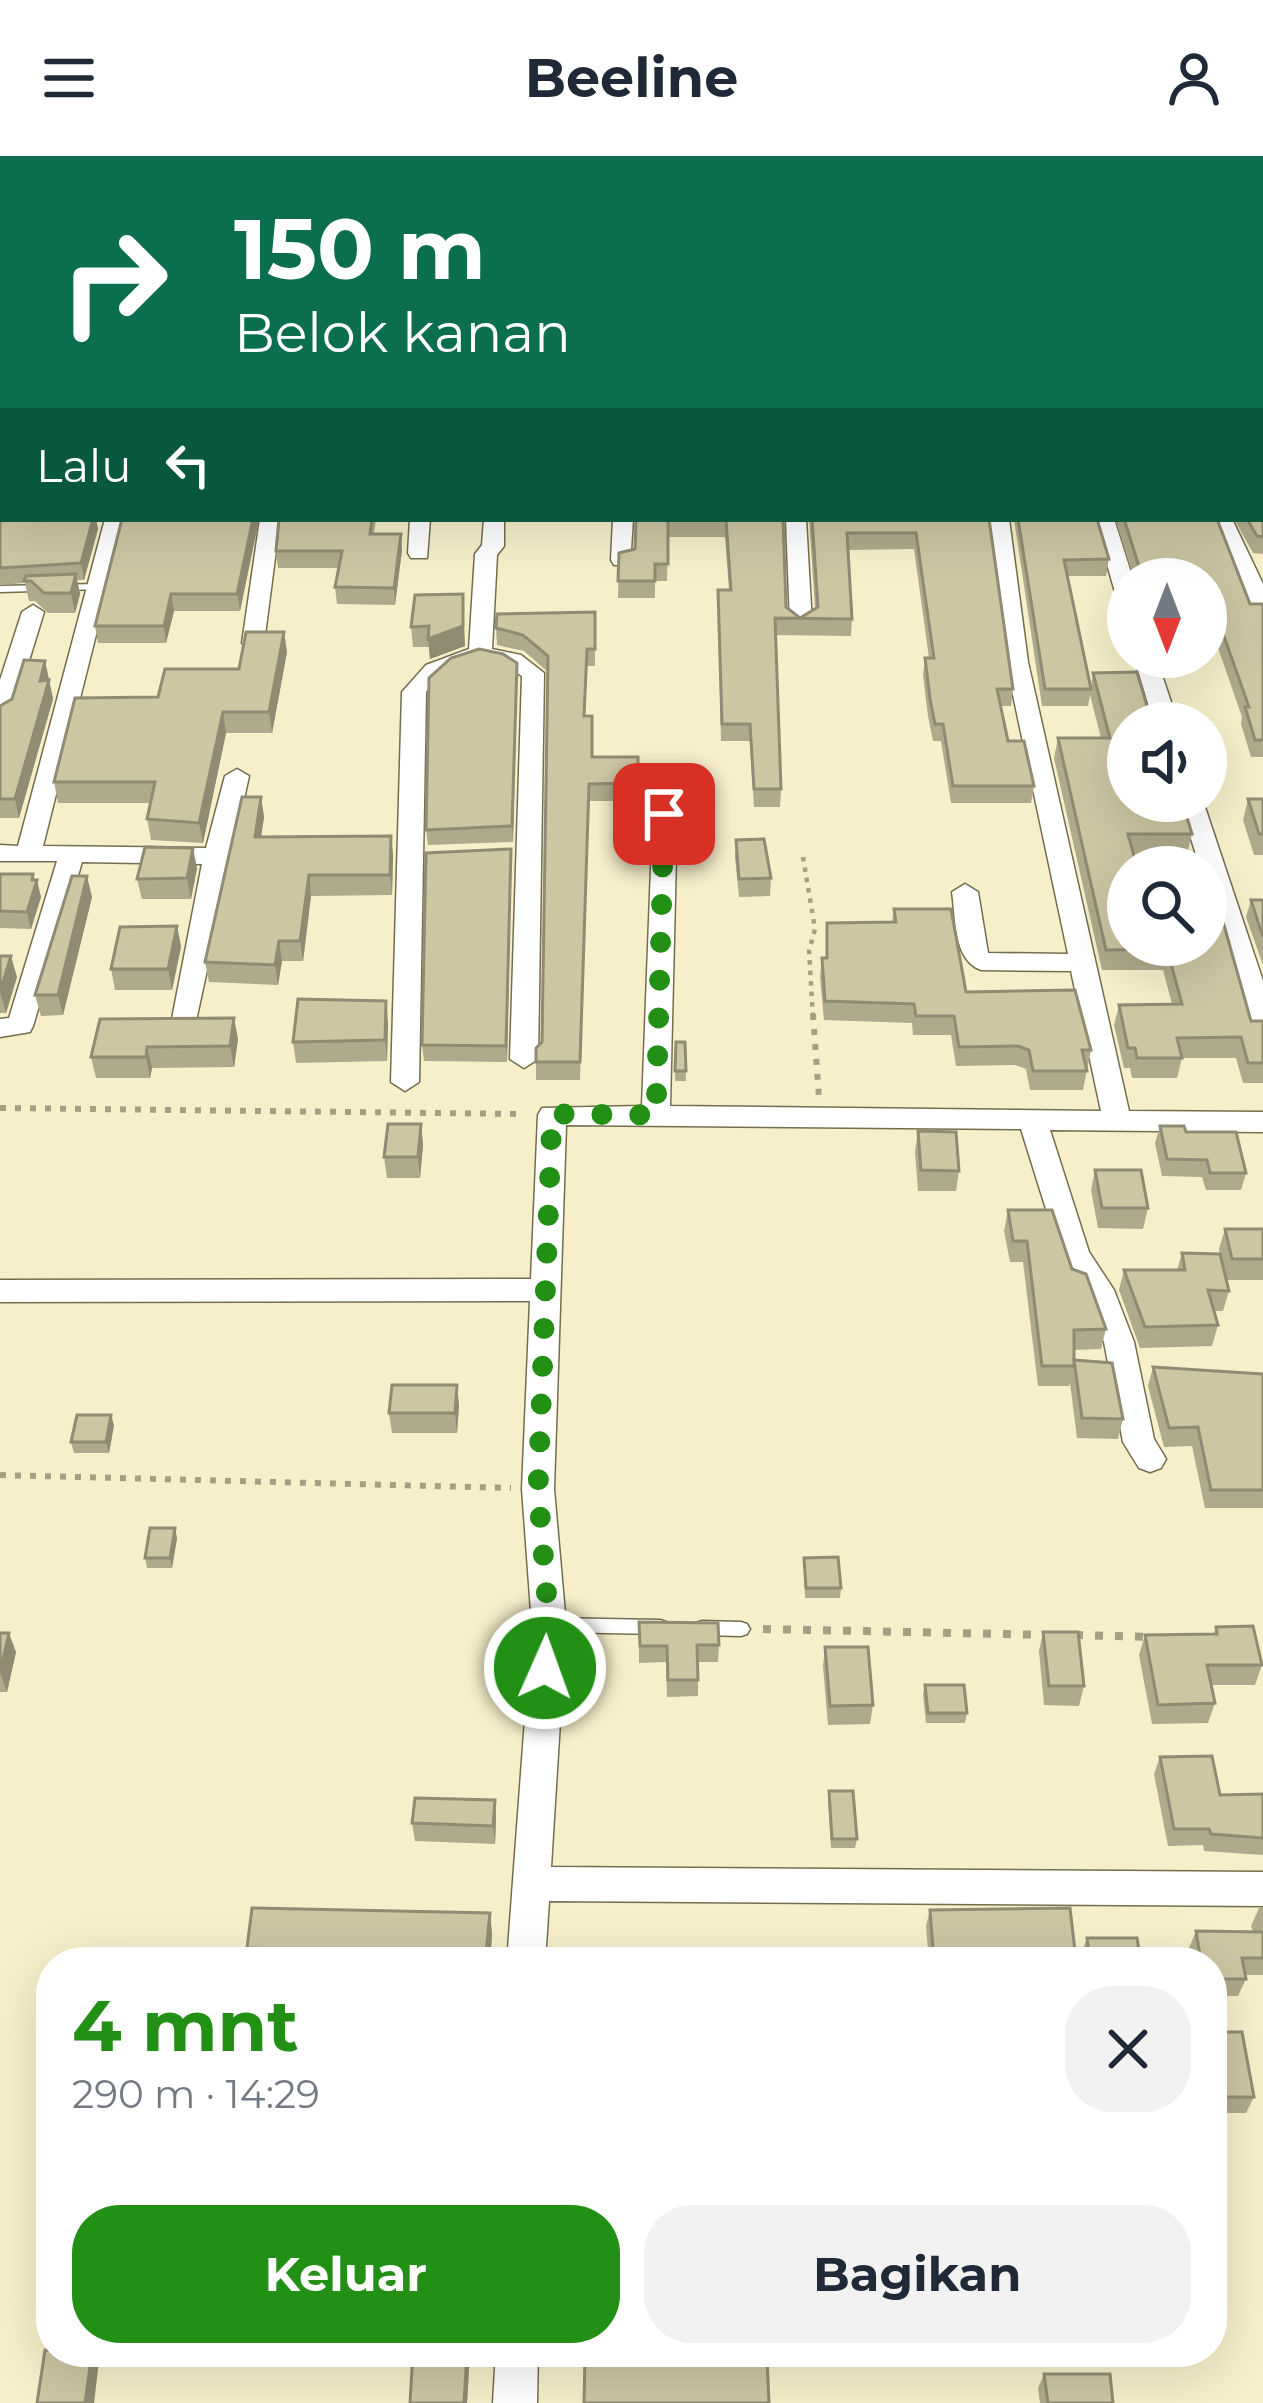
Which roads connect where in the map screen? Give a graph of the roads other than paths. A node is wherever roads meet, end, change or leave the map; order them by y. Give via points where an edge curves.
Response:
1 (115, 522) edge
2 (270, 522) edge
3 (420, 522) edge
4 (479, 522) edge
5 (494, 522) edge
6 (623, 522) edge
7 (796, 522) edge
8 (999, 522) edge
9 (1105, 522) edge
10 (1223, 522) edge
11 (419, 553) dead end
12 (485, 554) junction
13 (1116, 558) edge
14 (622, 560) edge
15 (98, 587) junction
16 (0, 589) edge
17 (1263, 608) edge
18 (33, 612) dead end
19 (800, 624) edge
20 (253, 643) edge
21 (480, 653) junction
22 (46, 667) junction
23 (0, 716) edge
24 (237, 776) dead end
25 (664, 814) dead end
26 (1198, 822) edge
27 (0, 853) edge
28 (29, 853) junction
29 (71, 854) junction
30 (216, 856) junction
31 (965, 892) dead end
32 (1082, 963) junction
33 (1263, 1022) edge
34 (184, 1024) edge
35 (0, 1028) edge
36 (524, 1059) dead end
37 (405, 1082) dead end
38 (656, 1115) junction
39 (1032, 1119) junction
40 (1117, 1120) junction
41 (1263, 1122) edge
42 (546, 1290) junction
43 (0, 1291) edge
44 (1150, 1459) dead end
45 (549, 1624) junction
46 (669, 1628) edge
47 (693, 1628) edge
48 (741, 1629) road end
49 (528, 1884) junction
50 (1263, 1889) edge
51 (526, 1947) edge
52 (516, 2367) edge
53 (515, 2403) edge

1 - 15 street
2 - 20 street
3 - 11 street
4 - 12 street
5 - 12 street
6 - 14 street
7 - 19 street
8 - 32 street via 1017,662
9 - 13 street
10 - 17 street
12 - 21 street
15 - 16 lane
15 - 22 street
18 - 22 street
21 - 36 street via 533,674 522,854
21 - 37 street via 426,672 414,692 419,858
22 - 23 street
22 - 28 street
24 - 30 street
25 - 38 street
26 - 33 street
27 - 28 street
28 - 29 street
29 - 30 street
29 - 35 street via 20,1026
30 - 34 street
31 - 32 street via 981,961
32 - 40 street
38 - 39 street
38 - 42 street via 552,1114
39 - 40 street
39 - 44 street via 1075,1253 1119,1342 1139,1442
40 - 41 street
42 - 43 street
42 - 45 street via 538,1489
45 - 46 lane
45 - 49 street
47 - 48 lane
49 - 50 street
49 - 51 street
52 - 53 street

